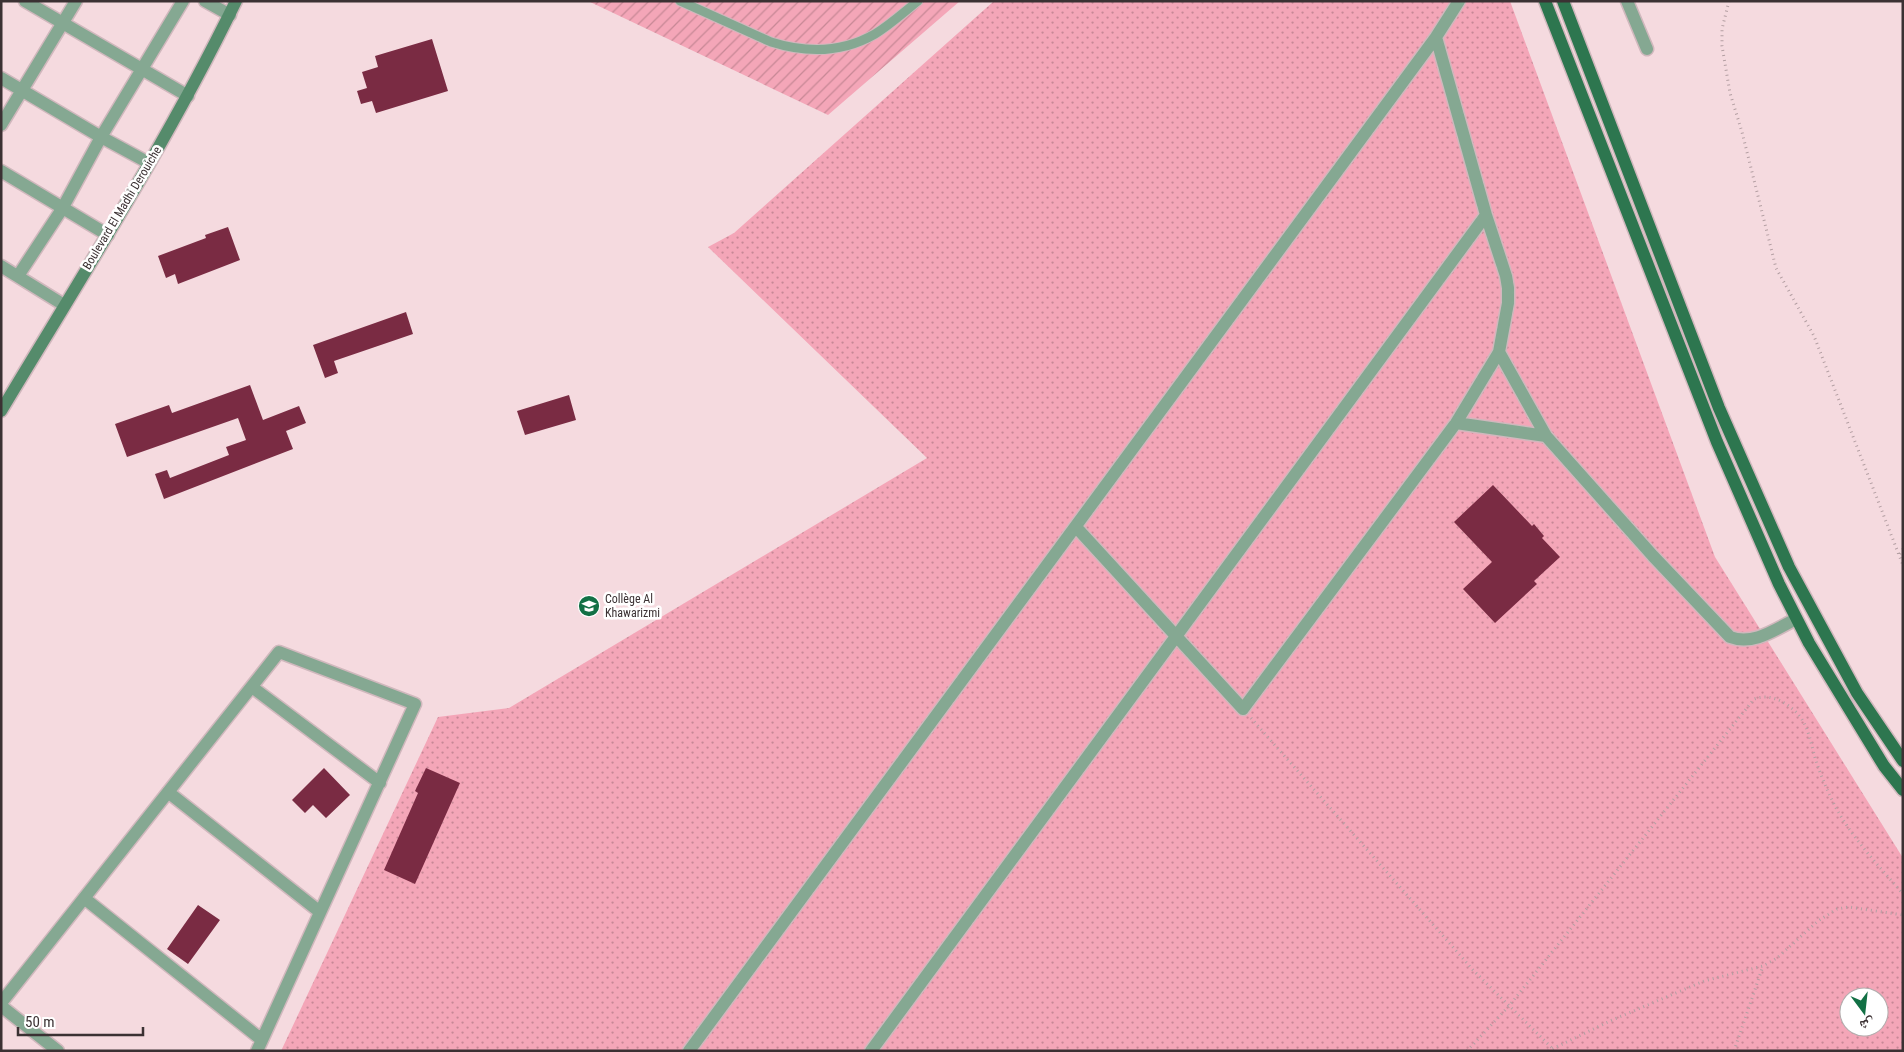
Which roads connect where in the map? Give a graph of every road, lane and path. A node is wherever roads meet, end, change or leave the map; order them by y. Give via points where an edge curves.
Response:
1 (25, 1) edge
2 (76, 1) edge
3 (183, 1) edge
4 (205, 1) edge
5 (236, 1) edge
6 (680, 1) edge
7 (918, 1) edge
8 (1459, 1) edge
9 (1546, 1) edge
10 (1563, 1) edge
11 (1627, 1) edge
12 (1729, 1) edge
13 (230, 14) junction
14 (63, 22) junction
15 (1436, 37) junction
16 (1647, 49) dead end
17 (141, 69) junction
18 (1, 78) edge
19 (22, 90) junction
20 (188, 96) junction
21 (1, 125) edge
22 (101, 137) junction
23 (149, 163) junction
24 (1, 171) edge
25 (62, 208) junction
26 (1486, 215) junction
27 (108, 235) junction
28 (1, 266) edge
29 (18, 276) junction
30 (64, 305) junction
31 (1498, 352) junction
32 (1, 410) edge
33 (1456, 423) junction
34 (1546, 436) junction
35 (1076, 527) junction
36 (1903, 549) edge
37 (1899, 555) junction
38 (1903, 565) edge
39 (1796, 619) junction
40 (1178, 636) junction
41 (252, 687) junction
42 (1243, 708) junction
43 (1903, 761) edge
44 (380, 783) junction
45 (1903, 790) edge
46 (168, 792) junction
47 (1903, 894) edge
48 (84, 898) junction
49 (320, 912) junction
50 (1903, 915) edge
51 (1763, 966) junction
52 (1, 1005) edge
53 (1509, 1006) junction
54 (259, 1045) edge
55 (1552, 1048) junction
56 (58, 1051) edge
57 (689, 1051) edge
58 (871, 1051) edge
59 (1467, 1051) edge
60 (1548, 1051) edge
61 (1734, 1051) edge

1 - 14 street
2 - 14 street
3 - 17 street
4 - 13 street
5 - 13 street, Boulevard El Madhi Derouiche
6 - 7 lane via 771,42 817,50 862,40 888,25
8 - 15 street
9 - 39 main road via 1717,442
10 - 43 main road via 1719,408 1788,568 1857,693
11 - 16 street
12 - 37 path via 1722,28 1722,46 1730,93 1776,268 1814,336
13 - 20 street, Boulevard El Madhi Derouiche
14 - 17 street
14 - 19 street
15 - 26 street
15 - 35 street
17 - 20 street
17 - 22 street
18 - 19 street
19 - 21 street
19 - 22 street
20 - 23 street, Boulevard El Madhi Derouiche
22 - 23 street
22 - 25 street
23 - 27 street, Boulevard El Madhi Derouiche
24 - 25 street
25 - 27 street
25 - 29 street
26 - 31 street via 1508,288
26 - 40 street
27 - 30 street, Boulevard El Madhi Derouiche
28 - 29 street
29 - 30 street
30 - 32 street, Boulevard El Madhi Derouiche
31 - 33 street
31 - 34 street
33 - 34 street
33 - 42 street
34 - 39 street via 1730,637 1744,641 1755,639
35 - 40 street
35 - 57 street
36 - 37 path
37 - 38 path
39 - 45 main road via 1884,766
40 - 42 street
40 - 58 street
41 - 44 street
41 - 44 street via 279,652 415,704
41 - 46 street
42 - 53 path
44 - 49 street
46 - 48 street
46 - 49 street
47 - 53 path via 1836,807 1799,715 1774,698 1762,696 1754,699
48 - 52 street
48 - 54 street
49 - 54 street
50 - 51 path via 1856,907 1837,909
51 - 55 path via 1704,981
51 - 61 path
52 - 56 street
53 - 55 path
53 - 59 path
55 - 60 path

